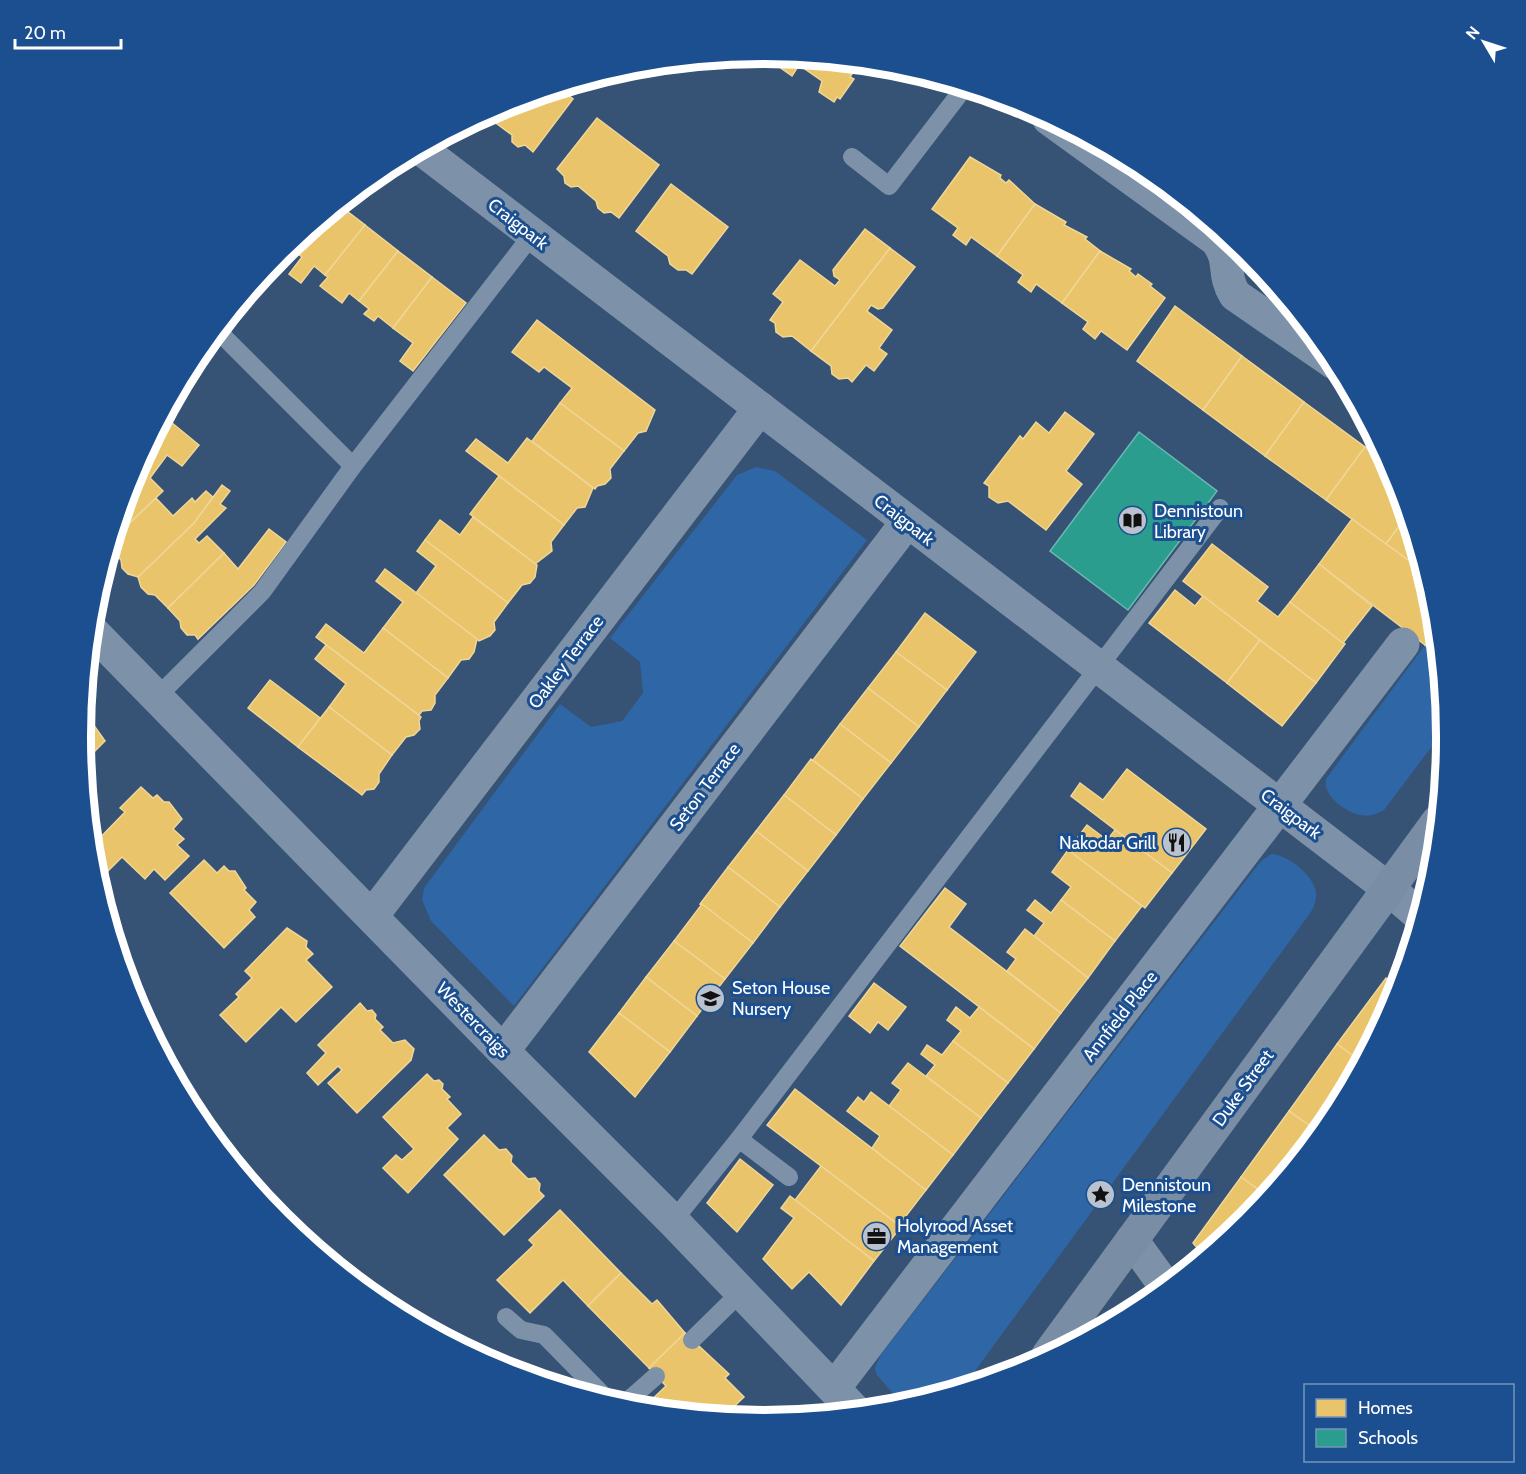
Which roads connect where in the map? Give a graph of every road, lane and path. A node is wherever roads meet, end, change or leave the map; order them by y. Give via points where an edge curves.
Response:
1 (959, 94) edge
2 (428, 154) edge
3 (1098, 154) edge
4 (852, 157) dead end
5 (532, 235) junction
6 (1216, 240) edge
7 (1216, 240) edge
8 (1275, 308) edge
9 (1298, 330) edge
10 (223, 336) edge
11 (760, 408) junction
12 (353, 466) junction
13 (1220, 508) dead end
14 (907, 522) junction
15 (98, 637) edge
16 (1403, 644) dead end
17 (1099, 668) junction
18 (157, 697) junction
19 (1281, 807) junction
20 (1429, 834) edge
21 (1389, 889) junction
22 (1413, 910) edge
23 (372, 916) junction
24 (502, 1051) junction
25 (739, 1139) junction
26 (789, 1177) dead end
27 (673, 1221) junction
28 (1132, 1240) junction
29 (1160, 1279) edge
30 (741, 1292) junction
31 (506, 1317) dead end
32 (692, 1340) dead end
33 (1058, 1341) edge
34 (656, 1376) dead end
35 (597, 1389) edge
36 (632, 1397) edge
37 (845, 1399) edge

1 - 4 lane via 889,186
2 - 5 street, Craigpark
3 - 6 street
5 - 11 street, Craigpark
5 - 12 lane
7 - 8 street via 1226,253 1227,283 1235,295
8 - 9 street
10 - 12 lane
11 - 14 street, Craigpark
11 - 23 street, Oakley Terrace
12 - 18 lane via 262,592
13 - 17 lane
14 - 17 street, Craigpark
14 - 24 street, Seton Terrace
15 - 18 street, Westercraigs
16 - 19 street, Annfield Place
17 - 19 street, Craigpark
17 - 25 lane
18 - 23 street, Westercraigs
19 - 21 street, Craigpark
19 - 37 street, Annfield Place
20 - 21 street, Duke Street
21 - 22 street, Craigpark
21 - 28 street, Duke Street
23 - 24 street, Westercraigs
24 - 27 street, Westercraigs
25 - 26 lane
25 - 27 lane
27 - 30 street, Westercraigs
28 - 29 street
28 - 33 street, Duke Street
30 - 32 lane
30 - 37 street, Westercraigs
31 - 35 lane via 520,1330 544,1335
34 - 36 lane

